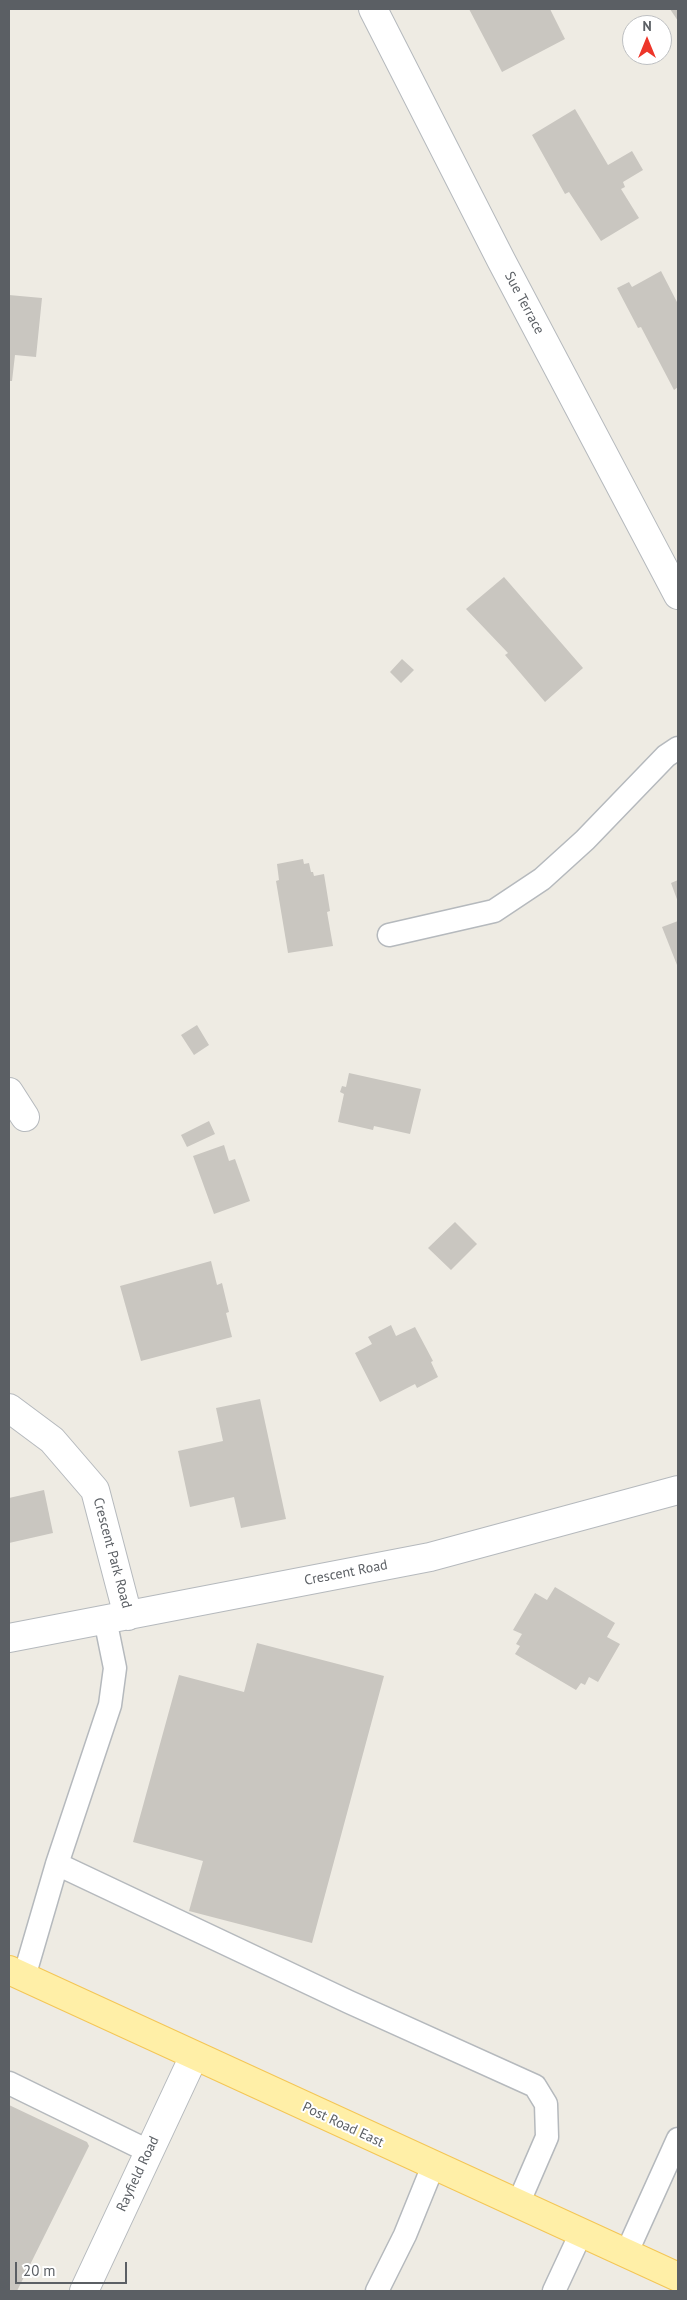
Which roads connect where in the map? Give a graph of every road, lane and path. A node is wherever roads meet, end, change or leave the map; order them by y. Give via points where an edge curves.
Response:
1 (373, 9) edge
2 (678, 595) edge
3 (678, 748) edge
4 (389, 935) dead end
5 (9, 1092) edge
6 (25, 1118) dead end
7 (9, 1408) edge
8 (678, 1490) edge
9 (117, 1617) junction
10 (9, 1638) edge
11 (57, 1864) junction
12 (16, 1974) edge
13 (194, 2056) junction
14 (9, 2083) edge
15 (678, 2139) edge
16 (148, 2151) junction
17 (433, 2166) junction
18 (518, 2204) junction
19 (581, 2233) junction
20 (626, 2254) junction
21 (678, 2277) edge
22 (84, 2291) edge
23 (377, 2291) edge
24 (554, 2291) edge

1 - 2 street, Sue Terrace via 496,251
3 - 4 lane via 666,756 542,879 494,911
5 - 6 street
7 - 9 street, Crescent Park Road via 52,1440 96,1490
8 - 9 street, Crescent Road via 430,1557
9 - 10 street, Crescent Road
9 - 11 lane via 110,1705
11 - 12 lane
11 - 18 lane via 348,2002 535,2086 546,2104 548,2138
12 - 13 main road, Post Road East
13 - 16 street, Rayfield Road
13 - 17 main road, Post Road East
14 - 16 lane
15 - 20 lane
16 - 22 street, Rayfield Road
17 - 18 main road, Post Road East
17 - 23 lane via 405,2236
18 - 19 main road, Post Road East
19 - 20 main road, Post Road East
19 - 24 lane
20 - 21 main road, Post Road East

